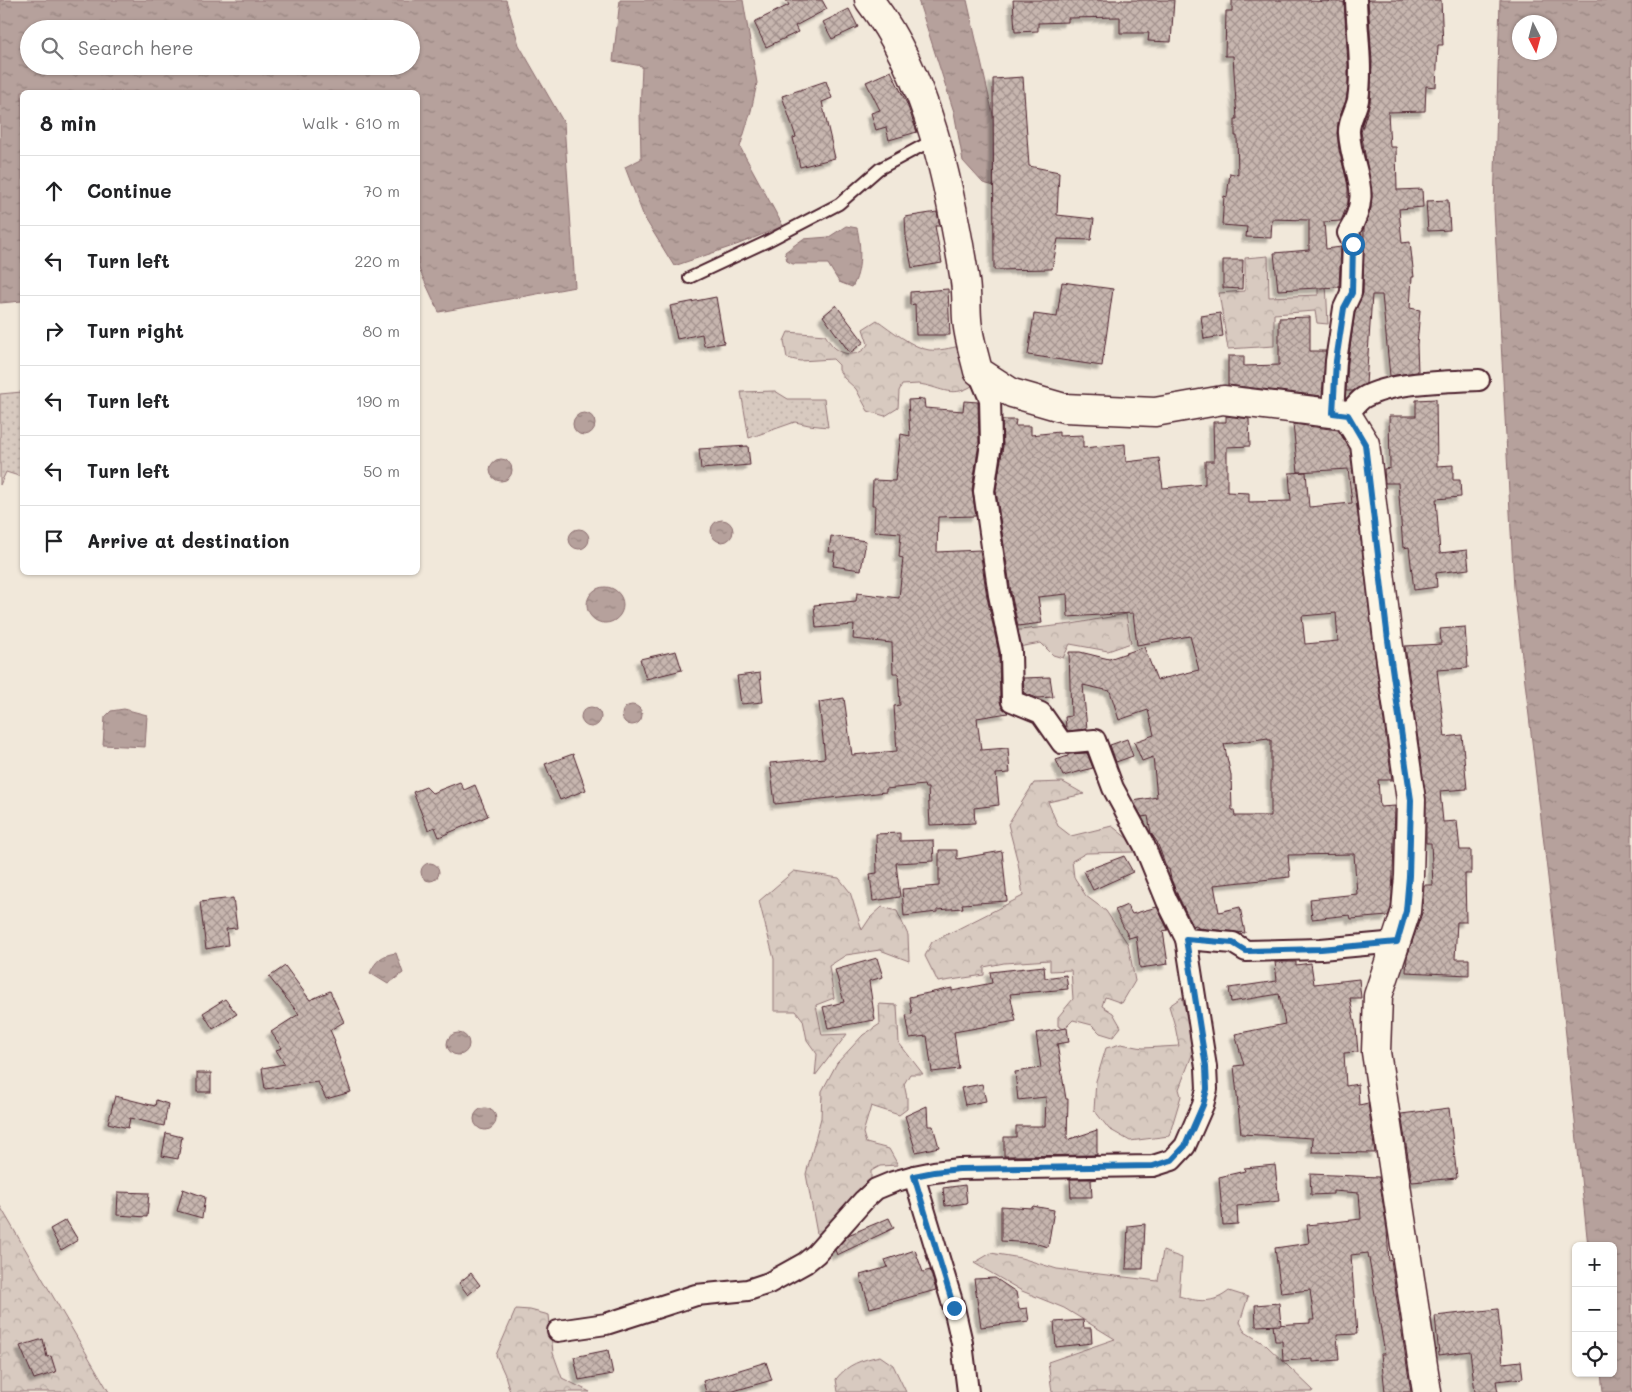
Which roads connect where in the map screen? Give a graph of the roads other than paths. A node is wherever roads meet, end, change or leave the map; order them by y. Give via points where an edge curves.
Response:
1 (869, 0) edge
2 (1356, 0) edge
3 (934, 139) junction
4 (689, 278) dead end
5 (978, 371) junction
6 (1478, 380) dead end
7 (1340, 414) junction
8 (1186, 939) junction
9 (1397, 942) junction
10 (914, 1176) junction
11 (558, 1331) dead end
12 (968, 1392) edge
13 (1427, 1392) edge

1 - 3 street via 883,18 919,89
2 - 7 street via 1360,64 1358,100 1348,131 1361,195 1358,217 1348,233 1353,244 1352,293 1344,308 1336,361
3 - 4 lane via 879,169 838,204 790,231
3 - 5 street via 947,184 966,284 967,321
5 - 7 street via 1012,393 1064,408 1155,412 1223,400
5 - 8 street via 990,399 992,444 984,491 1010,652 1012,700 1041,713 1062,743 1095,740 1114,788 1144,845
6 - 7 street via 1433,382 1383,390
7 - 9 street via 1365,444 1411,800 1406,911
8 - 9 street via 1233,943 1246,951
8 - 10 street via 1207,1089 1185,1146 1172,1160 1153,1166 959,1169
9 - 13 street via 1378,996 1376,1052
10 - 11 street via 876,1189 816,1254 769,1283 748,1290 696,1296 606,1324
10 - 12 street via 954,1308

